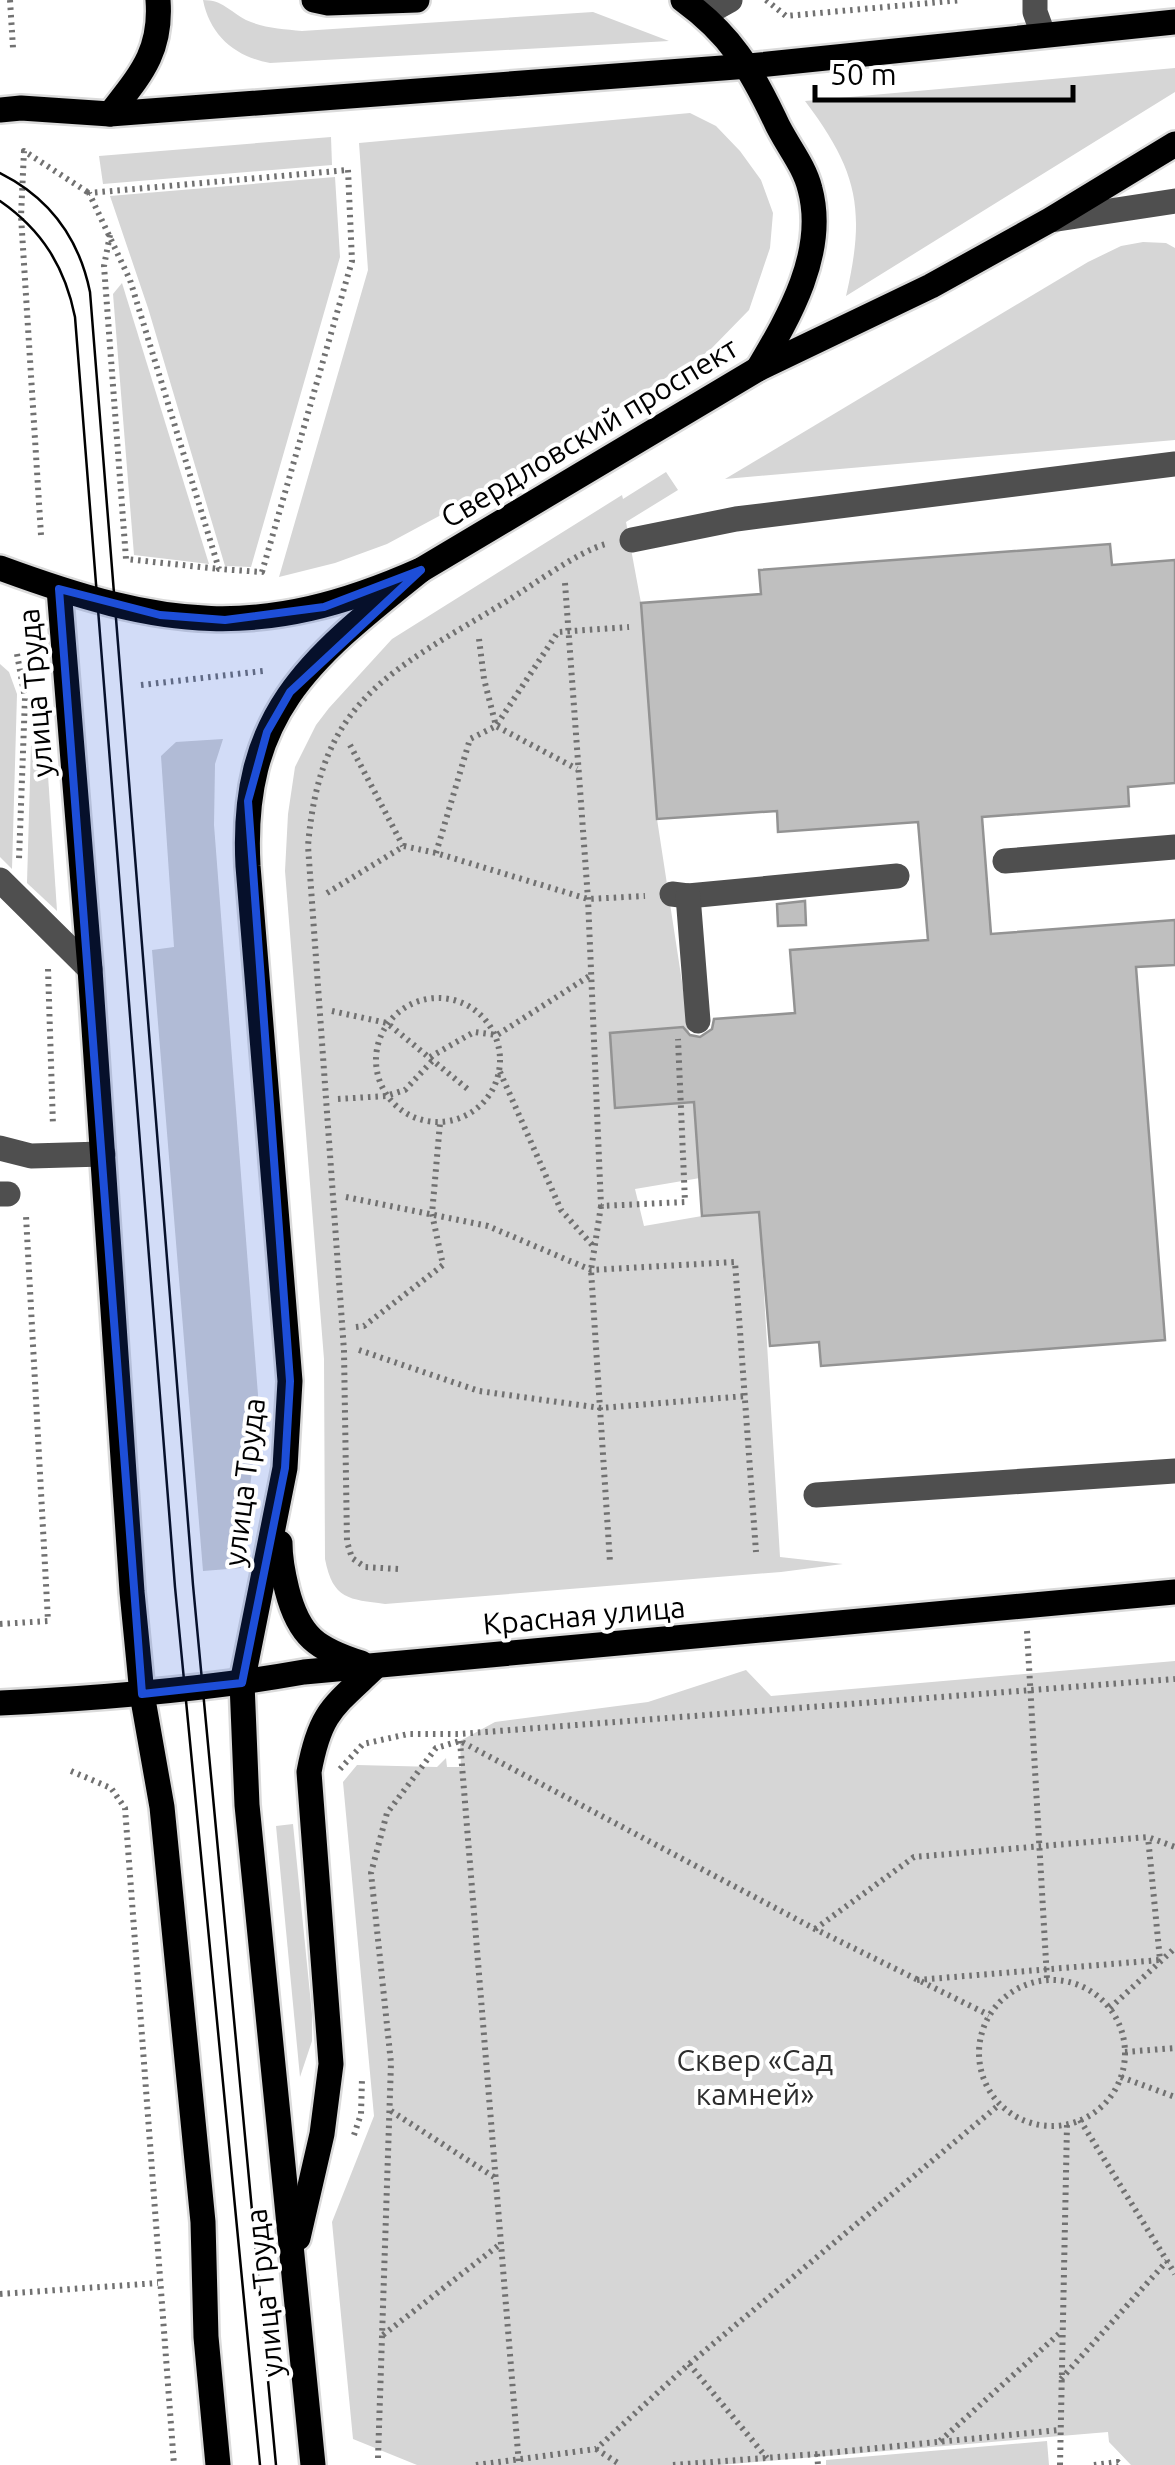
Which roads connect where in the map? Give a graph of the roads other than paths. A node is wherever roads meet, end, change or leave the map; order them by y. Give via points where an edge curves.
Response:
1 (158, 0) edge
2 (314, 0) edge
3 (418, 0) edge
4 (730, 0) edge
5 (1035, 0) edge
6 (693, 8) edge
7 (1175, 22) edge
8 (1043, 34) junction
9 (749, 66) junction
10 (0, 110) edge
11 (110, 114) junction
12 (1175, 144) edge
13 (1174, 202) edge
14 (1050, 220) junction
15 (758, 369) junction
16 (1175, 464) edge
17 (632, 540) road end
18 (0, 568) edge
19 (421, 570) junction
20 (60, 589) junction
21 (1175, 847) edge
22 (1005, 861) dead end
23 (897, 876) dead end
24 (9, 888) edge
25 (90, 969) junction
26 (688, 1024) road end
27 (0, 1148) edge
28 (102, 1154) junction
29 (285, 1468) junction
30 (1175, 1470) edge
31 (816, 1494) dead end
32 (1175, 1592) edge
33 (376, 1667) junction
34 (242, 1683) junction
35 (142, 1694) junction
36 (0, 1702) edge
37 (293, 2258) junction
38 (218, 2465) edge
39 (313, 2465) edge

1 - 11 main road via 160,27 148,64
2 - 3 main road
4 - 6 lane
5 - 8 lane
6 - 9 main road
7 - 8 main road
8 - 9 main road
9 - 11 main road
9 - 15 main road via 810,187 814,219 800,290
10 - 11 main road
12 - 14 main road, Свердловский проспект
13 - 14 lane
14 - 15 main road, Свердловский проспект
15 - 19 main road, Свердловский проспект
16 - 17 lane via 736,519
18 - 20 main road, Свердловский проспект
19 - 20 main road, Свердловский проспект via 324,607 226,620 160,615
19 - 29 main road, улица Труда via 356,622 290,692 266,732 248,800 289,1351
20 - 25 main road, улица Труда
21 - 22 lane
23 - 26 lane via 680,895
24 - 25 lane
25 - 28 main road, улица Труда
27 - 28 lane via 31,1156
28 - 35 main road, улица Труда
29 - 33 main road via 280,1554 293,1613 318,1646
29 - 34 main road, улица Труда
30 - 31 lane
32 - 33 main road, Красная улица
33 - 34 main road, Красная улица
33 - 37 main road via 327,1712 309,1772 331,2064
34 - 35 main road, Красная улица
34 - 37 main road, улица Труда via 247,1805
35 - 36 main road, Красная улица
35 - 38 main road, улица Труда via 162,1808 204,2222
37 - 39 main road, улица Труда

